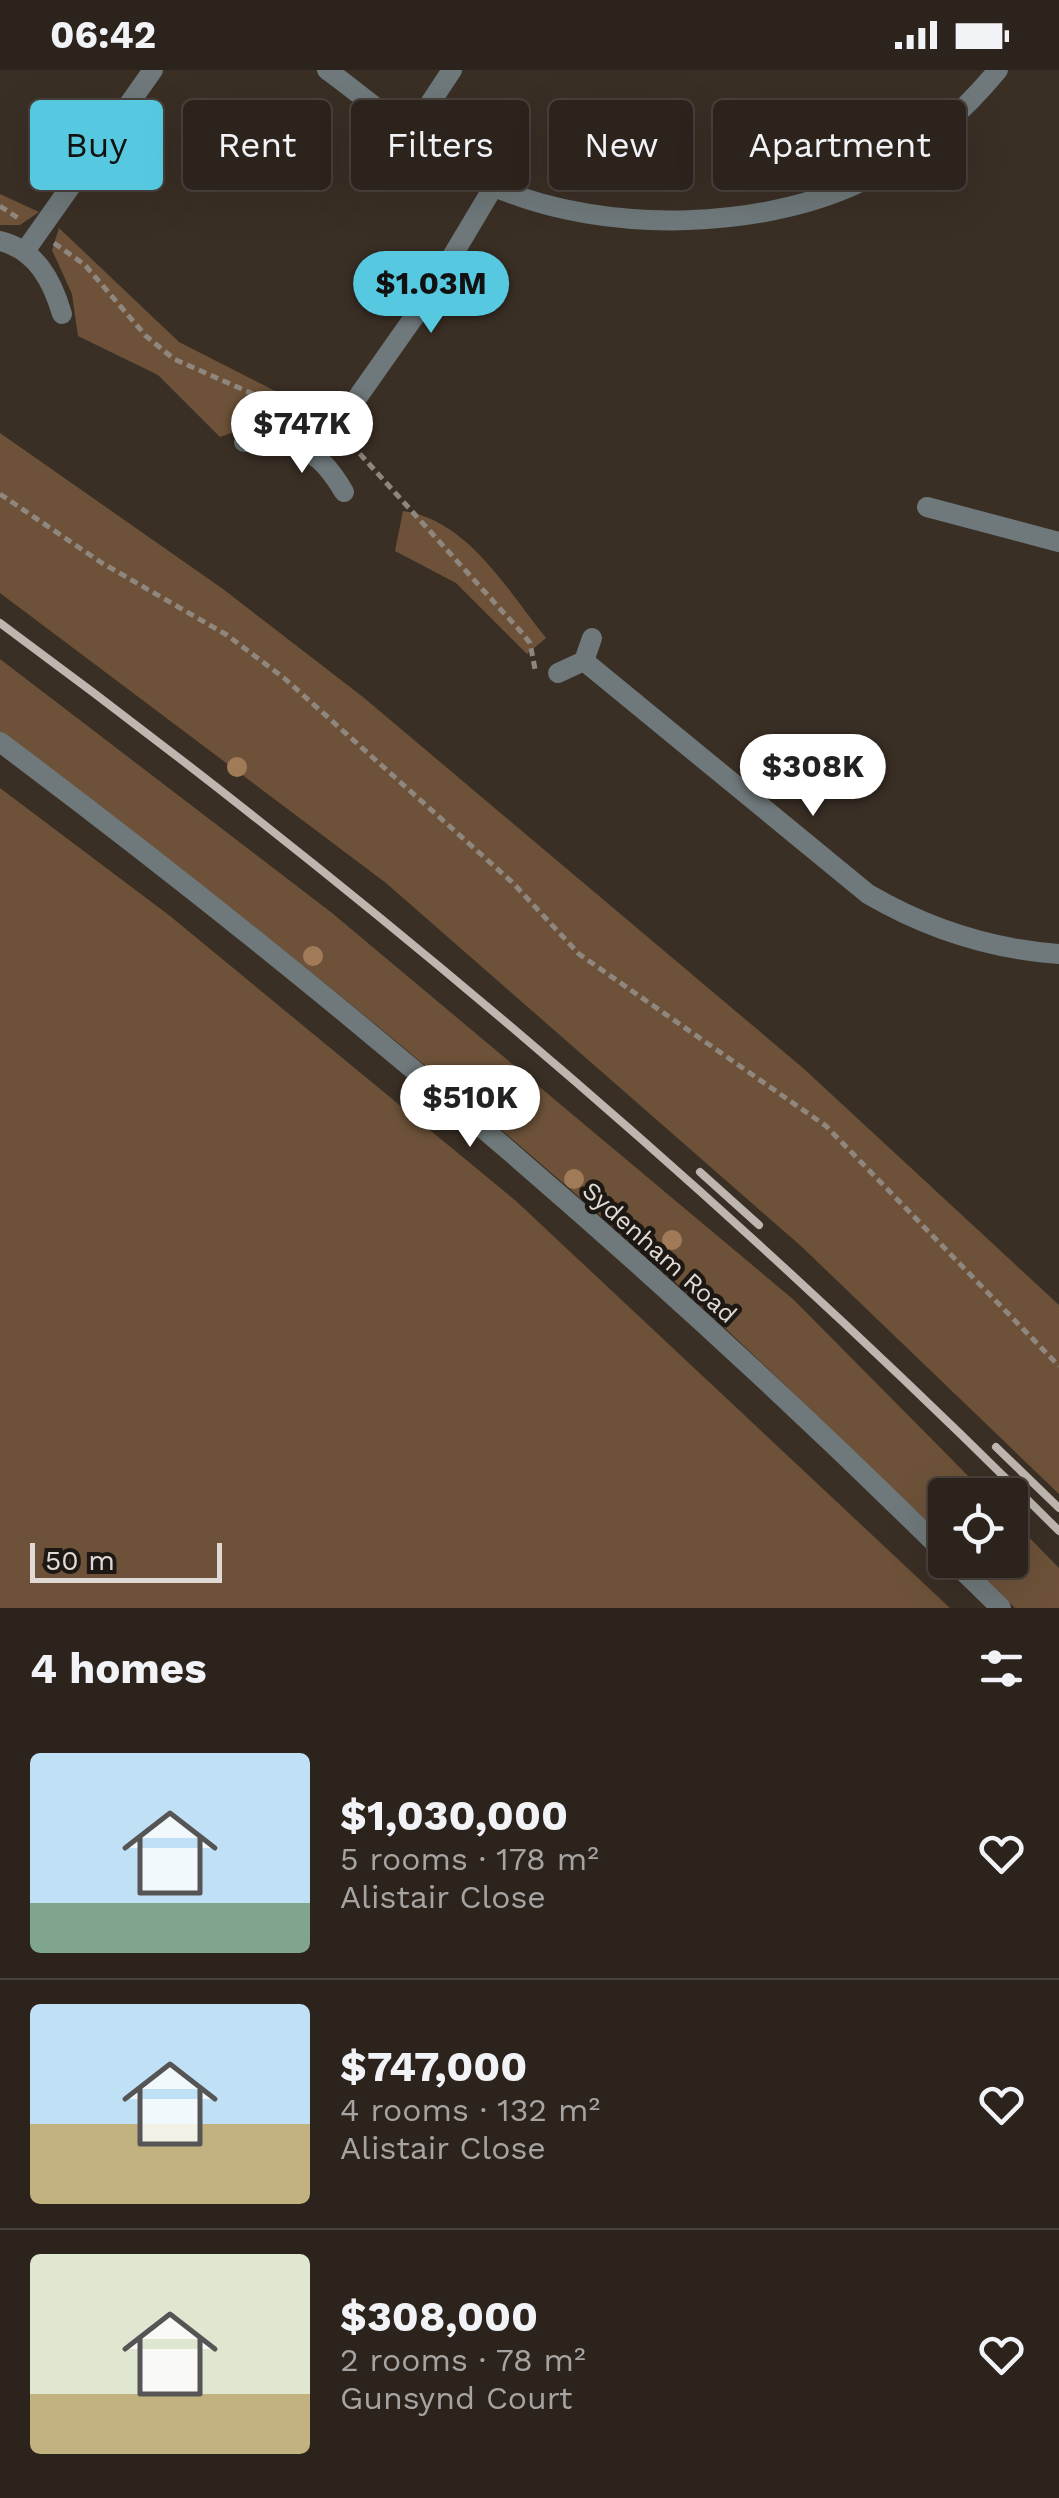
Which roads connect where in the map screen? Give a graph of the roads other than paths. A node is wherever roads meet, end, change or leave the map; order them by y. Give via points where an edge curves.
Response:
1 (154, 70) edge
2 (327, 70) edge
3 (452, 70) edge
4 (970, 70) edge
5 (991, 78) edge
6 (368, 100) edge
7 (432, 100) edge
8 (492, 190) edge
9 (505, 190) edge
10 (0, 240) edge
11 (25, 252) junction
12 (62, 314) dead end
13 (244, 442) dead end
14 (317, 455) junction
15 (344, 492) dead end
16 (927, 507) dead end
17 (1059, 542) edge
18 (592, 638) dead end
19 (584, 661) junction
20 (558, 673) dead end
21 (0, 742) edge
22 (1059, 954) edge
23 (928, 1536) edge
24 (970, 1578) edge
25 (1001, 1608) edge

1 - 11 street
2 - 6 street
3 - 7 street
4 - 5 street
5 - 9 street via 954,117 876,174 760,213 678,220 600,216
8 - 14 street via 426,300
10 - 11 street
11 - 12 street via 42,268
13 - 14 street via 285,444
14 - 15 street
16 - 17 street
18 - 19 street
19 - 20 street
19 - 22 street via 868,894 978,942
21 - 23 street, Sydenham Road via 415,1068 741,1358
24 - 25 street

